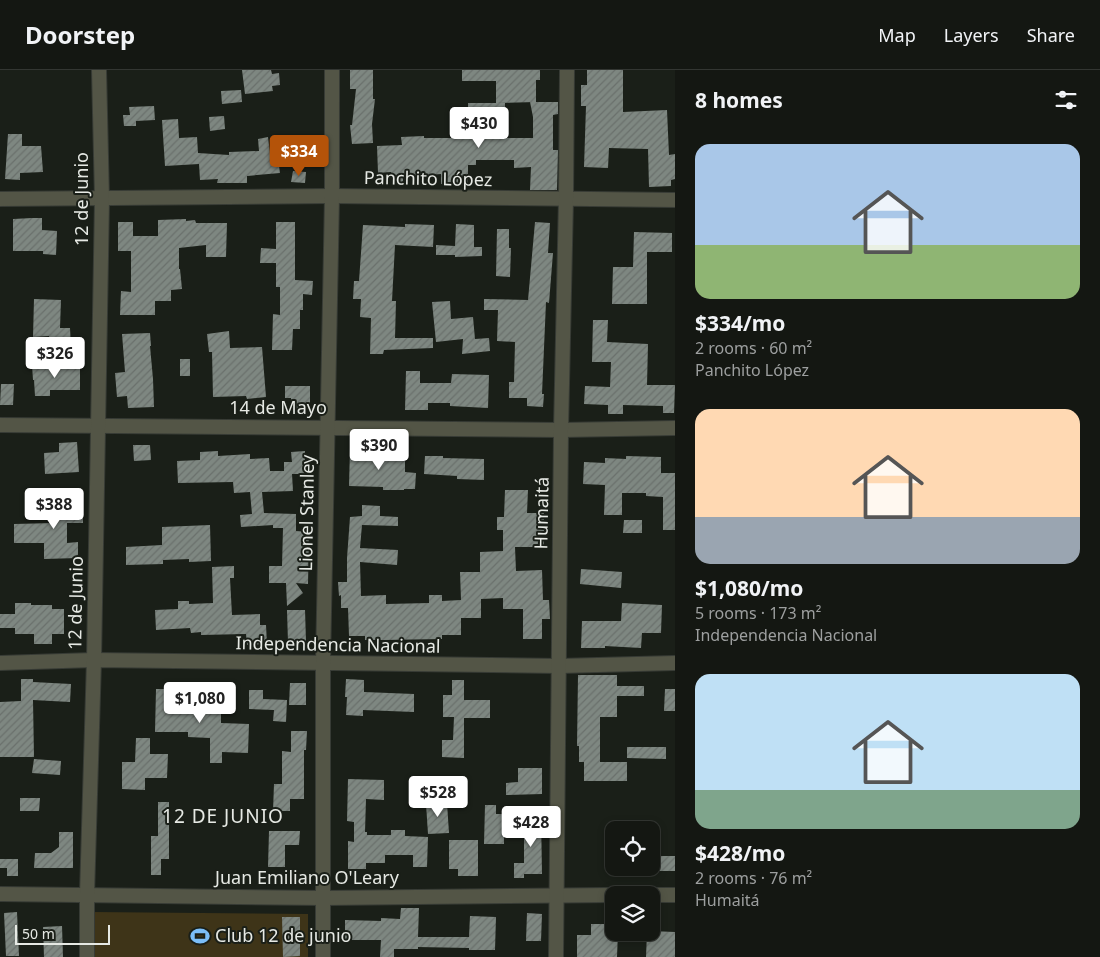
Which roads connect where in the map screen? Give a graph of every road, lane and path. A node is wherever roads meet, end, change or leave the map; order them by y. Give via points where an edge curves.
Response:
1 (99, 70) edge
2 (332, 70) edge
3 (567, 70) edge
4 (332, 196) junction
5 (0, 199) edge
6 (102, 199) junction
7 (566, 199) junction
8 (675, 200) edge
9 (0, 425) edge
10 (98, 425) junction
11 (328, 427) junction
12 (675, 428) edge
13 (561, 430) junction
14 (94, 660) junction
15 (0, 663) edge
16 (675, 663) edge
17 (323, 664) junction
18 (559, 666) junction
19 (0, 894) edge
20 (660, 894) edge
21 (675, 894) edge
22 (87, 895) junction
23 (605, 895) edge
24 (557, 896) junction
25 (324, 898) junction
26 (87, 957) edge
27 (323, 957) edge
28 (556, 957) edge

1 - 6 street, 12 de Junio
2 - 4 street, Lionel Stanley
3 - 7 street, Humaitá
4 - 6 street, Panchito López
4 - 7 street, Panchito López
4 - 11 street, Lionel Stanley
5 - 6 street, Panchito López
6 - 10 street, 12 de Junio
7 - 8 street, Panchito López
7 - 13 street, Humaitá
9 - 10 street, 14 de Mayo
10 - 11 street, 14 de Mayo
10 - 14 street, 12 de Junio
11 - 13 street, 14 de Mayo
11 - 17 street, Lionel Stanley
12 - 13 street, 14 de Mayo
13 - 18 street, Humaitá
14 - 15 street, Independencia Nacional
14 - 17 street, Independencia Nacional
14 - 22 street, 12 de Junio
16 - 18 street, Independencia Nacional
17 - 18 street, Independencia Nacional
17 - 25 street, Lionel Stanley
18 - 24 street, Humaitá
19 - 22 street, Juan Emiliano O'Leary
20 - 21 street
22 - 25 street, Juan Emiliano O'Leary
22 - 26 street, 12 de Junio
23 - 24 street, Juan Emiliano O'Leary
24 - 25 street, Juan Emiliano O'Leary
24 - 28 street, Humaitá
25 - 27 street, Lionel Stanley

